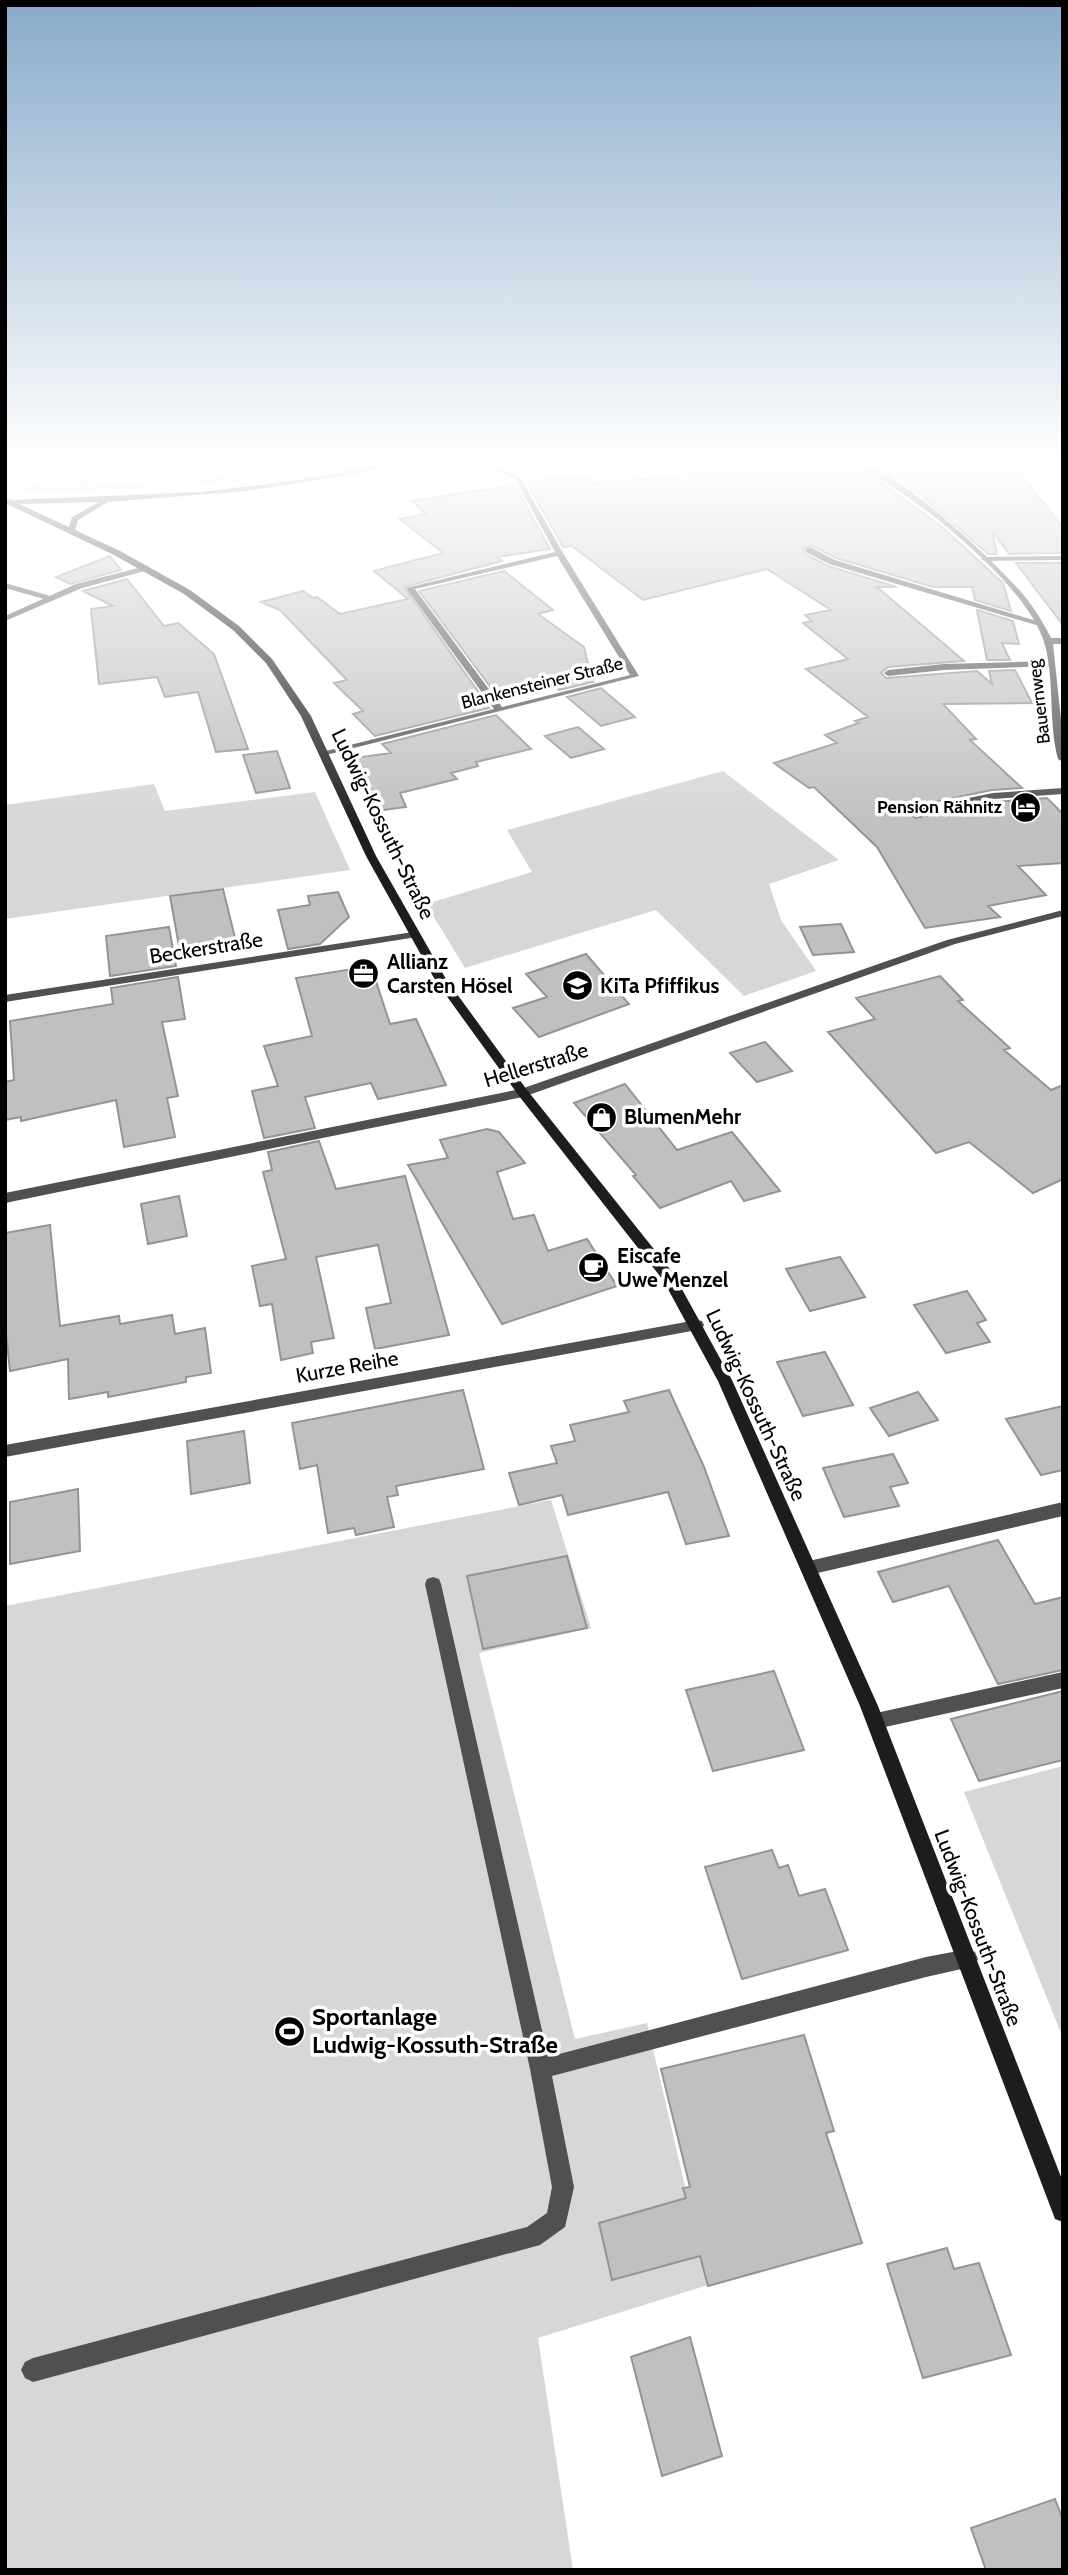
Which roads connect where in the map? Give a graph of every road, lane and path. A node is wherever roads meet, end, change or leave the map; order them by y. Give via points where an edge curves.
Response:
1 (9, 586) edge
2 (79, 586) edge
3 (176, 586) edge
4 (418, 586) edge
5 (579, 586) edge
6 (914, 586) edge
7 (1010, 586) edge
8 (51, 599) junction
9 (5, 619) edge
10 (1039, 623) junction
11 (1047, 641) junction
12 (1063, 641) edge
13 (1050, 664) junction
14 (888, 673) dead end
15 (499, 709) junction
16 (325, 754) junction
17 (1063, 759) edge
18 (1063, 791) edge
19 (915, 812) dead end
20 (1063, 913) edge
21 (413, 935) junction
22 (5, 999) edge
23 (523, 1093) junction
24 (5, 1198) edge
25 (697, 1325) junction
26 (5, 1451) edge
27 (1063, 1509) edge
28 (808, 1568) junction
29 (433, 1584) dead end
30 (1063, 1680) edge
31 (876, 1721) junction
32 (968, 1959) junction
33 (540, 2069) junction
34 (1058, 2185) edge
35 (1063, 2211) edge
36 (33, 2370) dead end

1 - 8 street
2 - 8 street
3 - 16 street, Ludwig-Kossuth-Straße via 207,605 253,644 295,697
4 - 15 street via 410,588
5 - 15 street, Blankensteiner Straße via 635,676
6 - 10 street
7 - 10 street, Bauernweg
8 - 9 street
10 - 11 street, Bauernweg
11 - 12 street, Bauernweg
11 - 13 street, Bauernweg
13 - 14 street
13 - 17 street, Bauernweg
15 - 16 street, Blankensteiner Straße
16 - 21 street, Ludwig-Kossuth-Straße
18 - 19 street via 993,796
20 - 23 street, Hellerstraße via 951,942
21 - 22 street, Beckerstraße
21 - 23 street, Ludwig-Kossuth-Straße
23 - 24 street, Hellerstraße
23 - 25 street, Ludwig-Kossuth-Straße via 668,1277
25 - 26 street, Kurze Reihe
25 - 28 street, Ludwig-Kossuth-Straße
27 - 28 street
28 - 31 street, Ludwig-Kossuth-Straße
29 - 33 street
30 - 31 street
31 - 32 street, Ludwig-Kossuth-Straße
32 - 33 street
32 - 34 street, Ludwig-Kossuth-Straße
33 - 36 street via 563,2186 557,2219 531,2237
34 - 35 street, Ludwig-Kossuth-Straße

